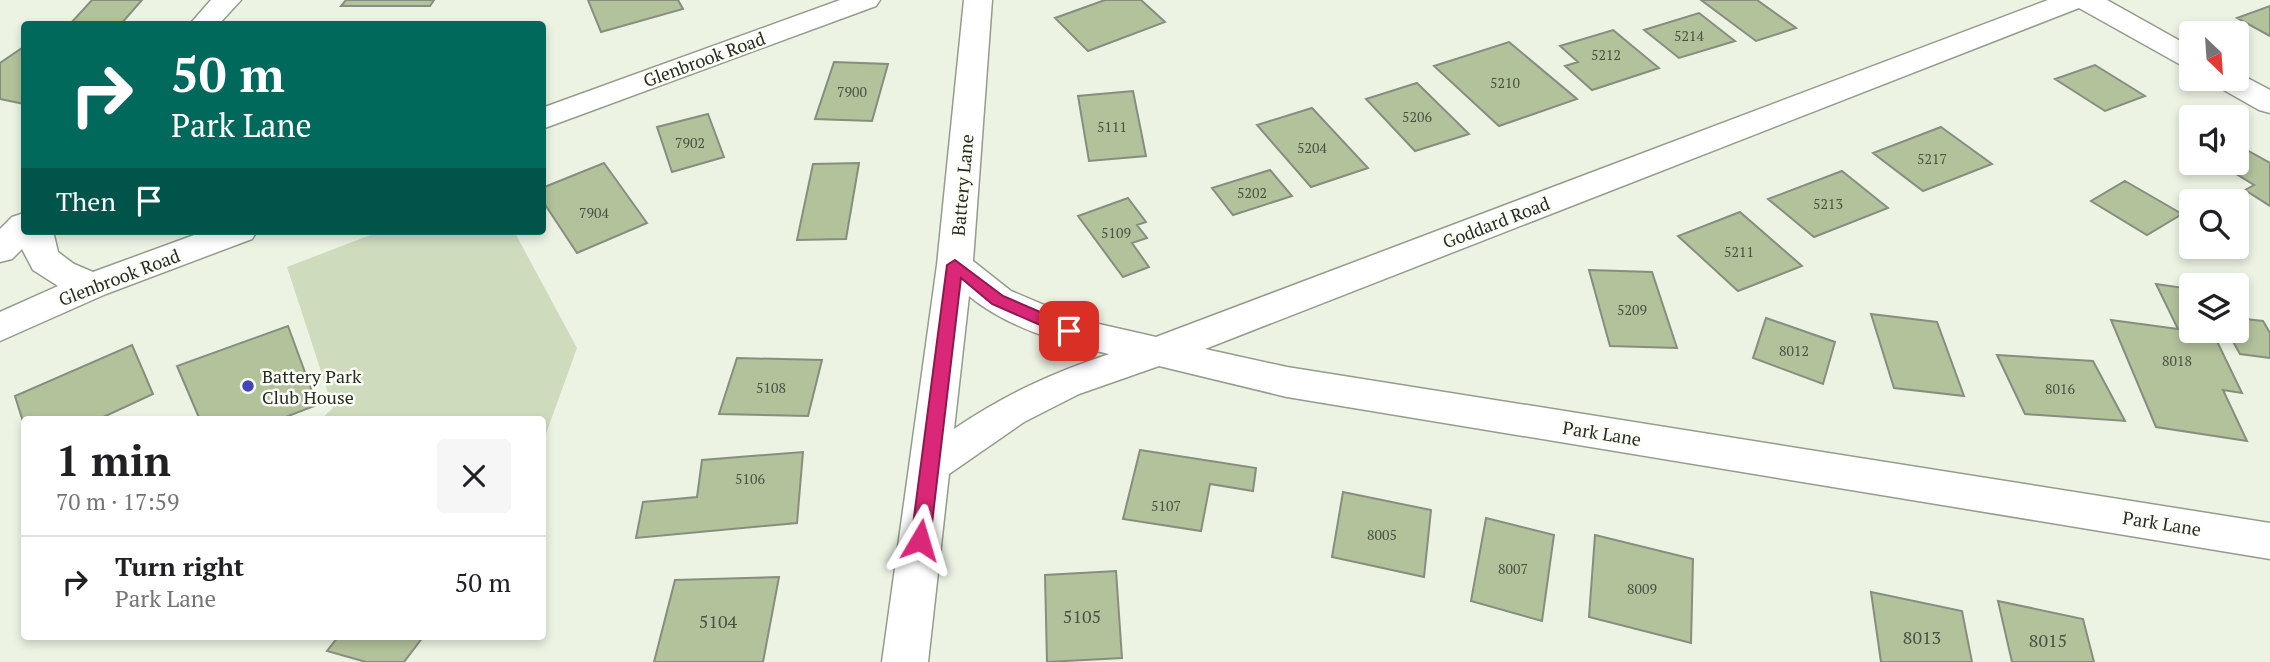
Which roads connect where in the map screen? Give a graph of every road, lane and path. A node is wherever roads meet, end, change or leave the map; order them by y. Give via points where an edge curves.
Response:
1 (227, 0) edge
2 (866, 0) edge
3 (978, 0) edge
4 (2074, 0) edge
5 (2086, 0) edge
6 (207, 21) edge
7 (2179, 52) edge
8 (2248, 91) edge
9 (2270, 103) edge
10 (546, 118) edge
11 (21, 228) edge
12 (36, 235) edge
13 (229, 235) edge
14 (0, 250) edge
15 (955, 265) junction
16 (93, 285) junction
17 (0, 327) edge
18 (1160, 351) junction
19 (930, 466) junction
20 (2270, 541) edge
21 (905, 662) edge

1 - 6 street
2 - 10 street, Glenbrook Road
3 - 15 street, Battery Lane
4 - 18 street, Goddard Road
5 - 7 street
8 - 9 street
11 - 14 street
12 - 16 street via 43,261
13 - 16 street, Glenbrook Road
15 - 18 street, Park Lane via 998,300 1069,331
15 - 19 street, Battery Lane
16 - 17 street, Glenbrook Road
18 - 19 street, Goddard Road via 1066,384 1010,411
18 - 20 street, Park Lane via 1287,382
19 - 21 street, Battery Lane

